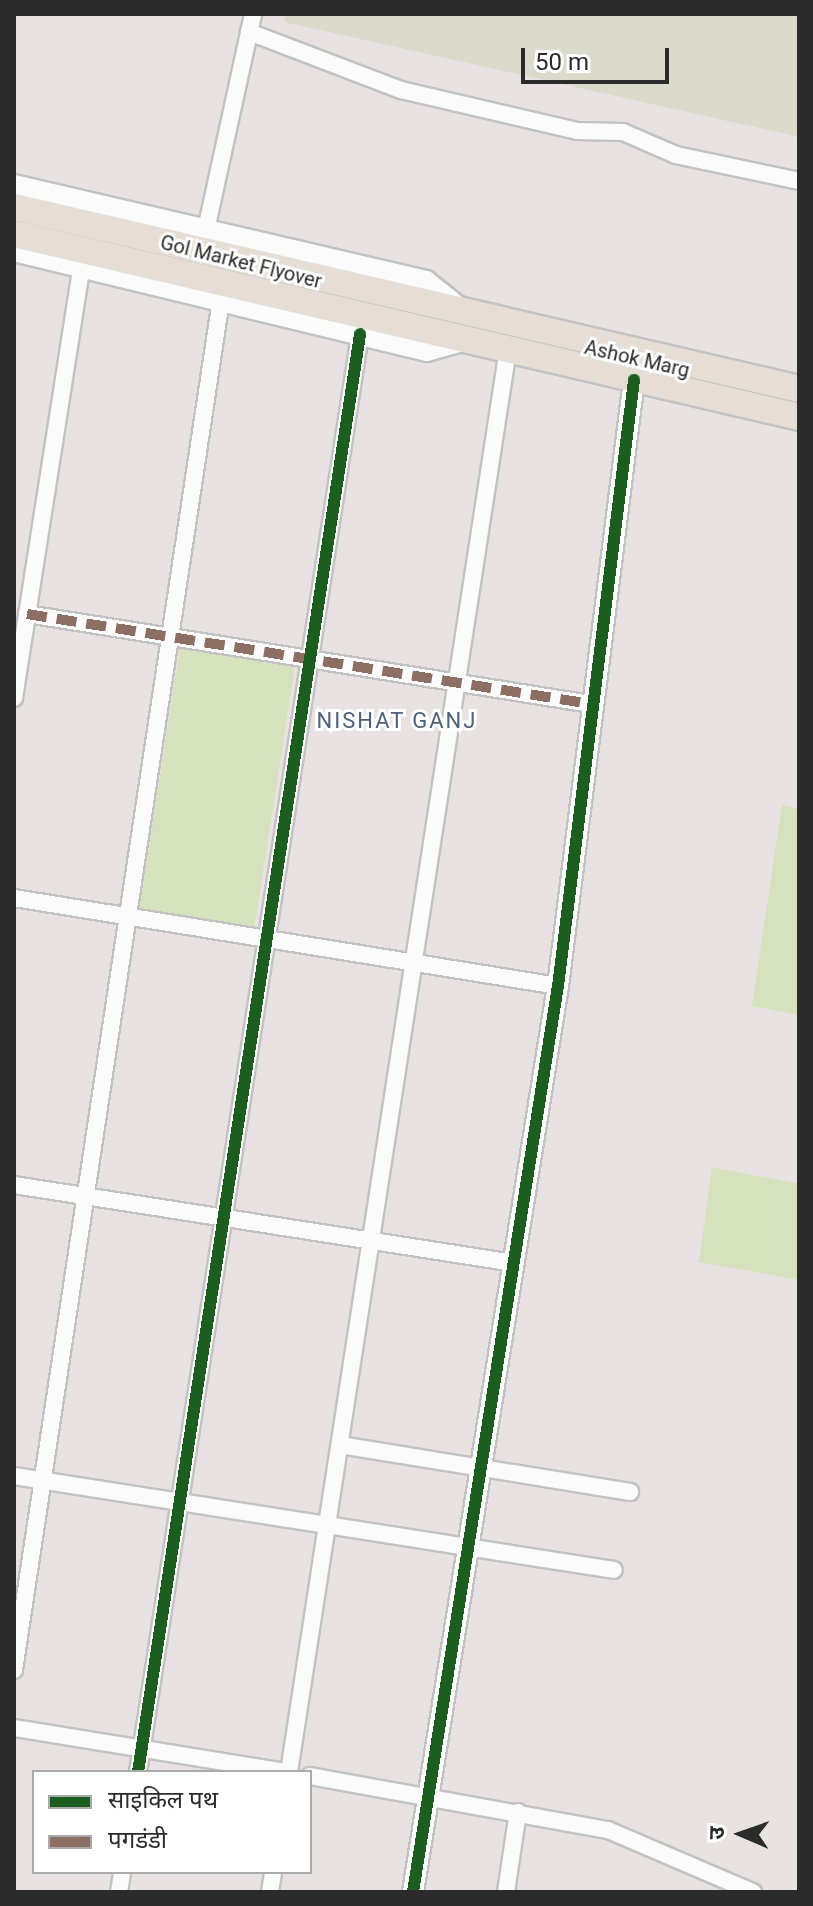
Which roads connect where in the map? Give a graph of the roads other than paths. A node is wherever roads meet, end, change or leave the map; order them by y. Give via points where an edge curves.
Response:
1 (253, 14) edge
2 (249, 32) junction
3 (799, 181) edge
4 (14, 185) edge
5 (14, 207) edge
6 (206, 230) junction
7 (14, 234) edge
8 (14, 251) edge
9 (81, 268) junction
10 (221, 300) junction
11 (398, 313) junction
12 (467, 327) junction
13 (360, 334) junction
14 (508, 349) junction
15 (634, 380) junction
16 (799, 389) edge
17 (799, 417) edge
18 (27, 614) junction
19 (170, 638) junction
20 (311, 660) junction
21 (456, 682) junction
22 (14, 698) edge
23 (591, 704) junction
24 (14, 898) edge
25 (128, 917) junction
26 (268, 939) junction
27 (414, 963) junction
28 (558, 986) junction
29 (14, 1185) edge
30 (85, 1195) junction
31 (225, 1219) junction
32 (371, 1241) junction
33 (514, 1263) junction
34 (340, 1445) junction
35 (481, 1468) junction
36 (14, 1476) edge
37 (43, 1480) junction
38 (630, 1492) dead end
39 (181, 1501) junction
40 (328, 1523) junction
41 (469, 1544) junction
42 (614, 1570) dead end
43 (14, 1670) edge
44 (14, 1728) edge
45 (141, 1748) junction
46 (138, 1770) edge
47 (275, 1770) edge
48 (287, 1770) edge
49 (312, 1776) edge
50 (429, 1795) junction
51 (518, 1812) junction
52 (413, 1892) edge
53 (506, 1892) edge
54 (753, 1892) edge

1 - 2 street
2 - 3 street via 401,90 577,131 623,132 676,155
2 - 6 street
4 - 6 street, Ashok Marg
5 - 11 main road, Gol Market Flyover
6 - 12 street, Ashok Marg via 426,281
7 - 11 main road, Gol Market Flyover
8 - 9 street, Ashok Marg
9 - 10 street, Ashok Marg
9 - 18 street
10 - 13 street, Ashok Marg
10 - 19 street
11 - 12 main road, Gol Market Flyover
12 - 13 street, Ashok Marg via 427,351
12 - 14 main road, Ashok Marg
12 - 16 main road, Ashok Marg
13 - 20 street
14 - 15 main road, Ashok Marg
14 - 21 street
15 - 17 main road, Ashok Marg
15 - 23 street via 609,602
18 - 19 street
18 - 22 street
19 - 20 street
19 - 25 street
20 - 21 street
20 - 26 street
21 - 23 street
21 - 27 street
23 - 28 street
24 - 25 street
25 - 26 street
25 - 30 street
26 - 27 street
26 - 31 street
27 - 28 street
27 - 32 street
28 - 33 street
29 - 30 street
30 - 31 street
30 - 37 street
31 - 32 street
31 - 39 street
32 - 33 street
32 - 34 street
33 - 35 street
34 - 35 street
34 - 40 street
35 - 38 street
35 - 41 street
36 - 37 street
37 - 39 street
37 - 43 street
39 - 40 street
39 - 45 street
40 - 41 street
40 - 48 street
41 - 42 street
41 - 50 street
44 - 45 street
45 - 46 street
45 - 47 street
49 - 50 street
50 - 51 street
50 - 52 street
51 - 53 street
51 - 54 street via 608,1830

